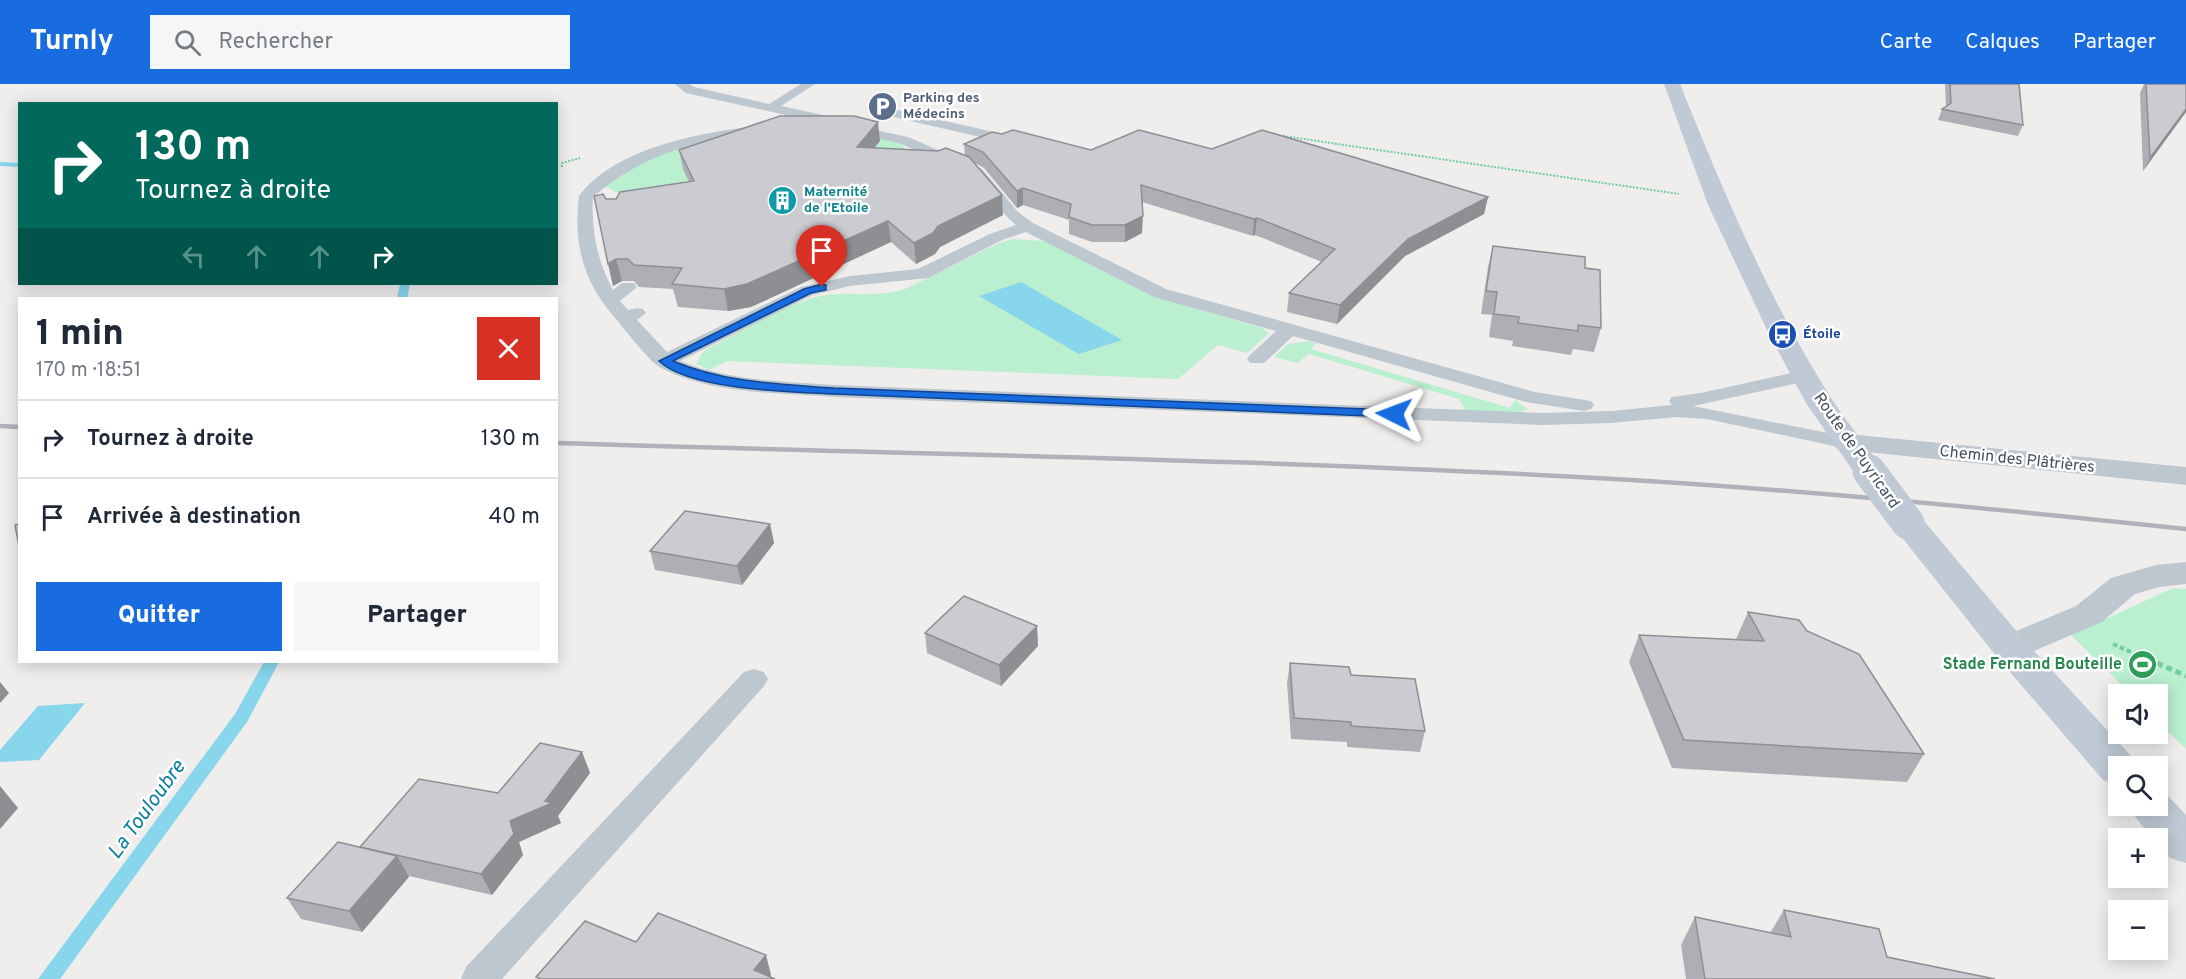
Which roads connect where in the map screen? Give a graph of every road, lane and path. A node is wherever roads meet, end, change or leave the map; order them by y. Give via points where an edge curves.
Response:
1 (681, 84) edge
2 (809, 84) edge
3 (1672, 84) edge
4 (773, 107) junction
5 (893, 113) dead end
6 (872, 122) edge
7 (793, 127) edge
8 (774, 128) edge
9 (856, 128) junction
10 (1283, 136) edge
11 (1006, 139) edge
12 (586, 196) junction
13 (612, 197) edge
14 (1715, 198) junction
15 (1027, 226) junction
16 (628, 286) edge
17 (609, 301) junction
18 (1289, 329) junction
19 (1257, 358) dead end
20 (664, 361) junction
21 (1805, 376) junction
22 (1848, 443) junction
23 (2186, 476) edge
24 (2186, 573) edge
25 (2062, 626) junction
26 (2010, 648) junction
27 (2186, 676) edge
28 (753, 679) dead end
29 (2108, 758) edge
30 (2160, 816) edge
31 (2186, 845) edge
32 (478, 979) edge

1 - 4 lane via 690,90
2 - 4 lane
3 - 14 main road, Route de Puyricard
4 - 9 lane
5 - 11 lane
6 - 9 lane
7 - 9 lane
8 - 12 lane via 659,149 632,160
9 - 15 lane via 903,140 977,171
10 - 14 path
12 - 13 lane
12 - 17 lane via 582,218 585,237 598,283
14 - 21 main road, Route de Puyricard
15 - 18 lane via 1160,293
15 - 20 lane via 922,274 850,281 807,291
16 - 17 lane
17 - 20 lane via 631,316
18 - 19 lane
18 - 21 lane via 1533,398 1574,405 1701,399
20 - 22 lane via 698,375 744,385 834,391 1542,419 1677,411 1707,413
21 - 22 main road, Route de Puyricard
22 - 23 street, Chemin des Plâtrières
22 - 26 main road, Route de Puyricard, bridge
24 - 25 street via 2156,576 2123,586 2089,614
25 - 26 street
25 - 27 path via 2081,630
26 - 29 main road, Route de Puyricard
28 - 32 lane
30 - 31 main road

